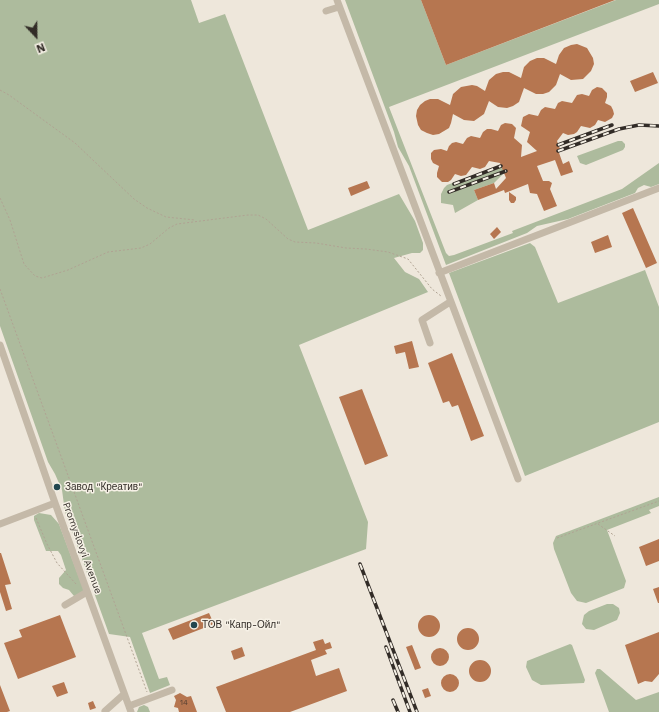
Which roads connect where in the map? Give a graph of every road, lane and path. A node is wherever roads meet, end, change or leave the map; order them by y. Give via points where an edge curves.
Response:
1 (337, 0) edge
2 (340, 7) junction
3 (326, 11) dead end
4 (0, 90) edge
5 (659, 188) edge
6 (0, 198) edge
7 (198, 221) junction
8 (439, 273) junction
9 (0, 289) edge
10 (450, 302) junction
11 (430, 343) dead end
12 (0, 345) edge
13 (518, 479) dead end
14 (659, 501) edge
15 (55, 503) junction
16 (34, 512) junction
17 (0, 524) edge
18 (597, 524) junction
19 (616, 536) dead end
20 (557, 538) dead end
21 (78, 585) dead end
22 (87, 592) junction
23 (65, 605) dead end
24 (172, 690) dead end
25 (124, 694) junction
26 (150, 698) junction
27 (130, 709) edge
28 (105, 710) dead end

1 - 2 street
2 - 3 street
2 - 8 street
4 - 7 path via 75,143 128,194 147,208 166,217
5 - 8 street
6 - 7 path via 24,264 35,276 42,278 68,270 108,252 140,248 150,244 177,224
7 - 10 path via 258,215 266,218 296,242 388,252 408,259 432,289
8 - 10 street
9 - 26 path
10 - 11 street via 422,320
10 - 13 street
12 - 15 street, Promyslovyi Avenue
14 - 18 path
15 - 16 street
15 - 22 street, Promyslovyi Avenue
16 - 17 street
16 - 21 path via 57,563
18 - 19 path
18 - 20 path
22 - 23 street
22 - 25 street, Promyslovyi Avenue
24 - 26 street
25 - 27 street, Promyslovyi Avenue
25 - 28 street
26 - 27 street

